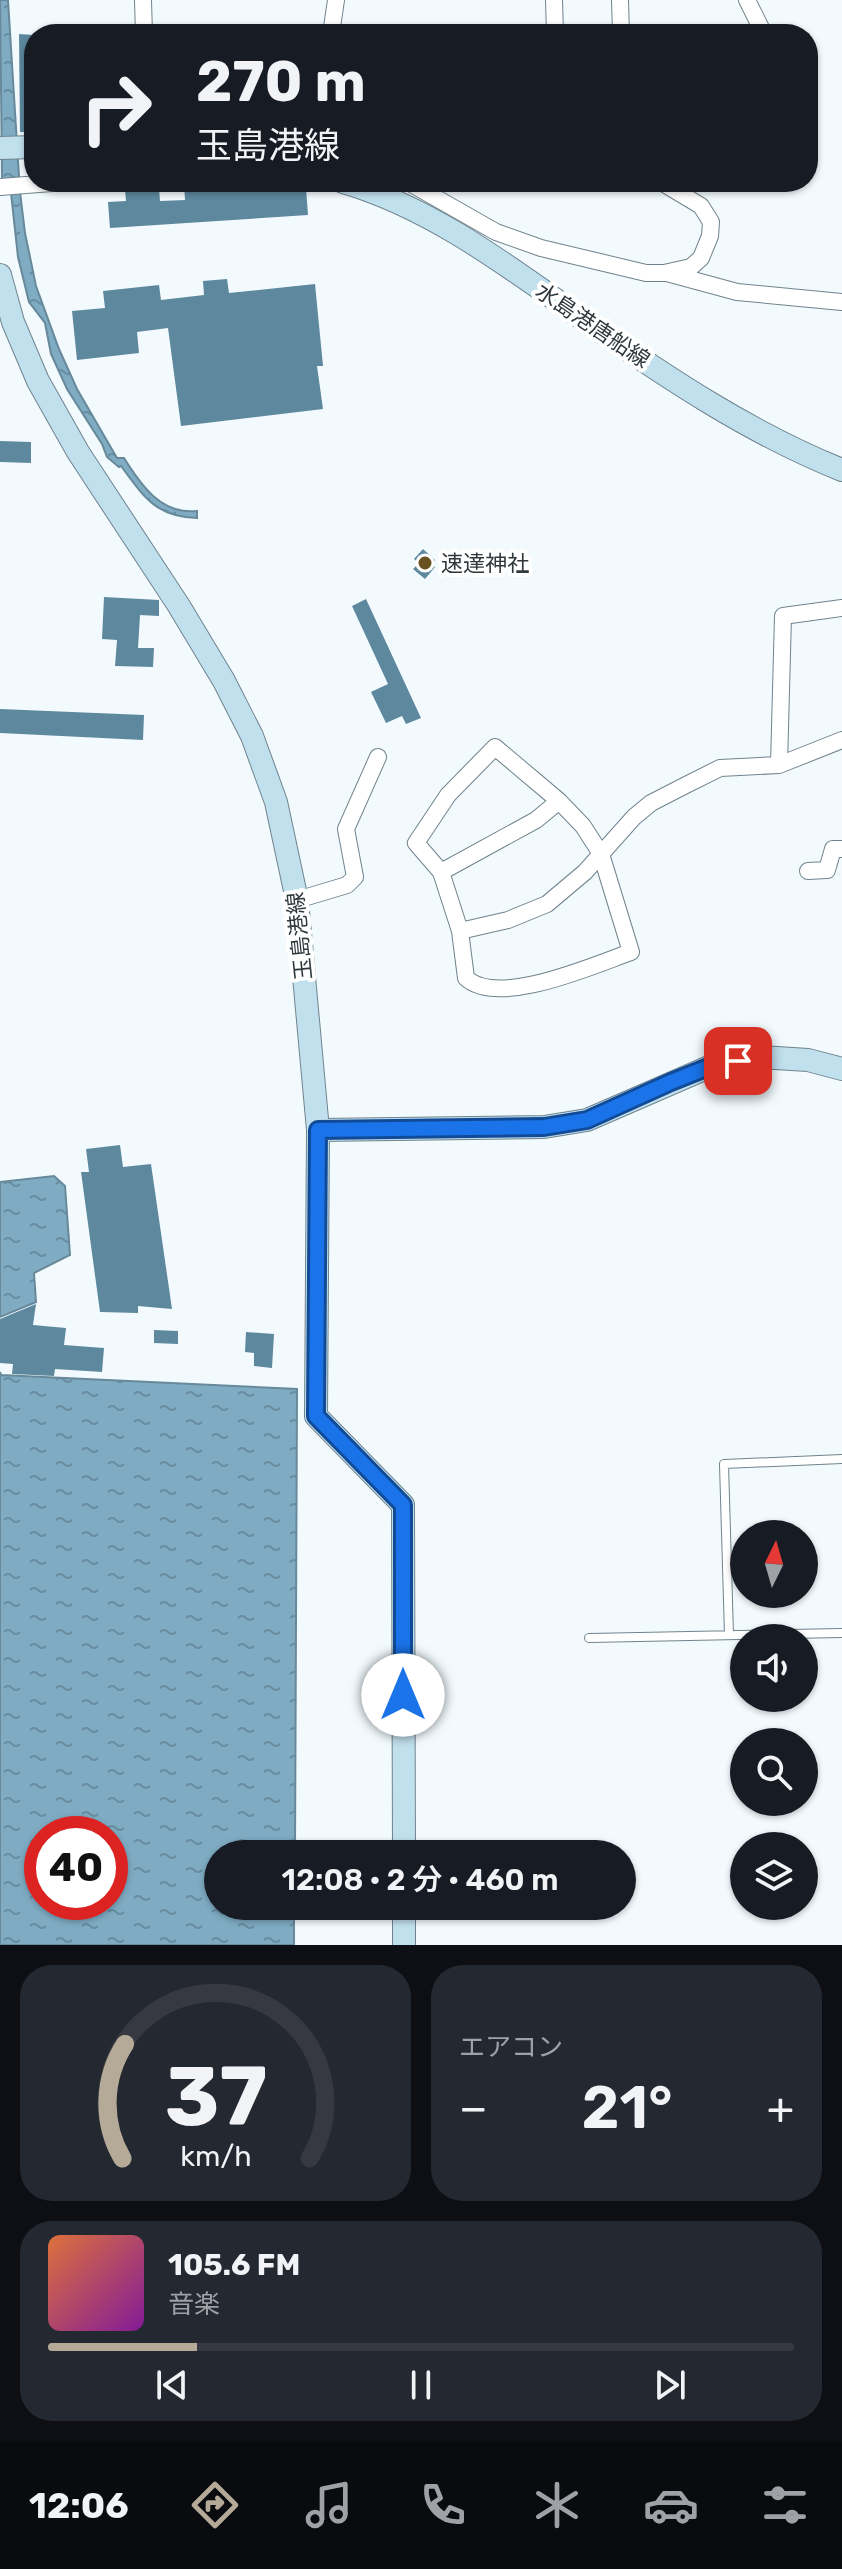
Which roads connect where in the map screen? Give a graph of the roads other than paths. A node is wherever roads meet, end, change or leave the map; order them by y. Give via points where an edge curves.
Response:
1 (143, 0) edge
2 (336, 0) edge
3 (554, 0) edge
4 (620, 0) edge
5 (747, 0) edge
6 (144, 24) edge
7 (332, 24) edge
8 (555, 24) edge
9 (621, 24) edge
10 (759, 24) edge
11 (24, 147) edge
12 (0, 148) edge
13 (24, 185) edge
14 (0, 187) edge
15 (369, 192) edge
16 (426, 192) edge
17 (679, 192) edge
18 (664, 273) junction
19 (0, 275) edge
20 (842, 302) edge
21 (758, 431) junction
22 (842, 455) edge
23 (842, 470) edge
24 (842, 485) edge
25 (842, 608) edge
26 (842, 740) edge
27 (378, 757) dead end
28 (779, 765) junction
29 (559, 801) junction
30 (842, 849) edge
31 (601, 854) junction
32 (808, 871) dead end
33 (441, 872) junction
34 (297, 900) junction
35 (460, 931) junction
36 (842, 1069) edge
37 (318, 1130) junction
38 (842, 1459) edge
39 (842, 1633) edge
40 (729, 1635) junction
41 (589, 1638) dead end
42 (404, 1840) edge
43 (404, 1920) edge
44 (404, 1945) edge

1 - 6 street
2 - 7 street
3 - 8 street
4 - 9 street
5 - 10 street
11 - 12 main road
13 - 14 street
15 - 21 main road, 水島港唐船線 via 479,246 663,373
16 - 18 street via 496,232 541,248
17 - 18 street via 708,214 710,236 691,267
18 - 20 street via 737,292
19 - 34 main road, 玉島港線 via 38,381 216,668 252,736 276,802
21 - 22 main road
21 - 23 main road, 水島港唐船線
21 - 24 main road via 795,463
25 - 28 street via 783,616
26 - 28 street
27 - 34 street via 346,829 355,877 347,885
28 - 31 street via 720,768 642,810
29 - 31 street
29 - 33 street via 536,820
29 - 33 street via 495,747 448,795 416,843
30 - 32 street via 833,849 827,870
31 - 35 street via 547,904
31 - 35 street via 631,952 537,985 489,988 466,978
33 - 35 street
34 - 37 main road, 玉島港線
36 - 37 main road via 760,1057 716,1064 587,1120 544,1127
37 - 42 main road, 玉島港線 via 316,1416 403,1505
38 - 40 lane via 724,1464
39 - 40 lane
40 - 41 lane
43 - 44 main road

